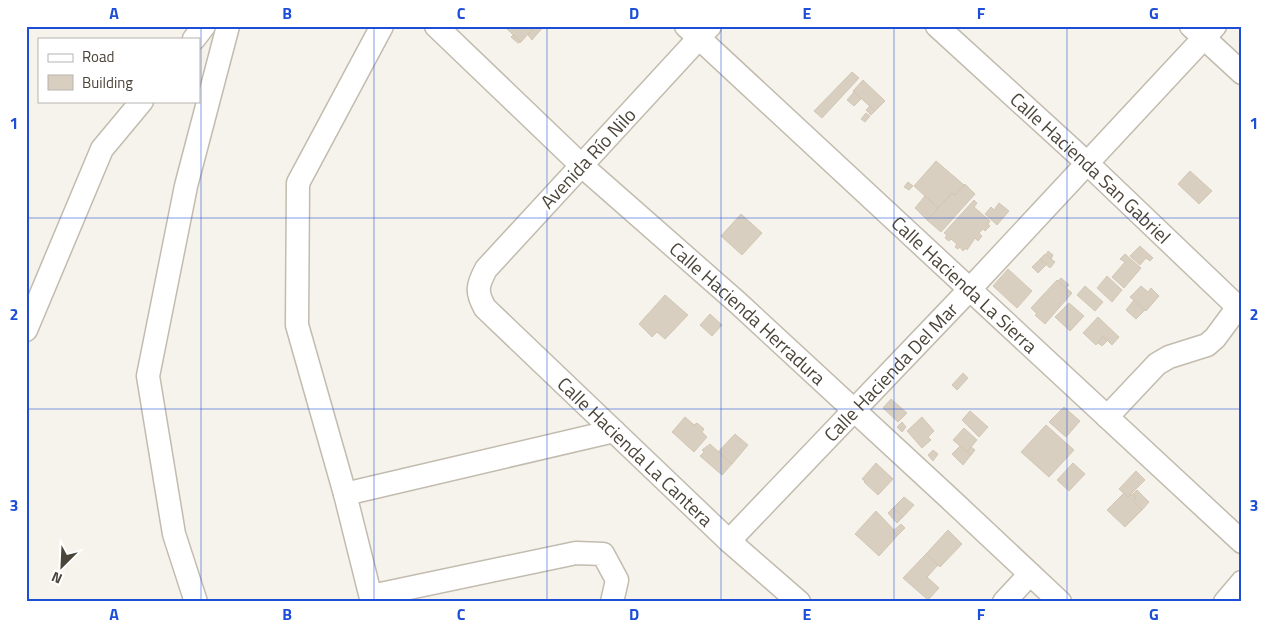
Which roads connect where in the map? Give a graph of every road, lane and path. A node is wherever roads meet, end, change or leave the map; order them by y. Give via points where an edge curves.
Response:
1 (204, 26) edge
2 (228, 26) edge
3 (382, 26) edge
4 (436, 26) edge
5 (937, 26) edge
6 (699, 30) edge
7 (1203, 30) edge
8 (195, 38) edge
9 (1242, 73) edge
10 (141, 102) edge
11 (1087, 163) junction
12 (581, 165) junction
13 (970, 289) junction
14 (478, 296) joint
15 (1240, 309) edge
16 (26, 330) edge
17 (854, 410) junction
18 (1107, 417) junction
19 (614, 431) junction
20 (345, 494) junction
21 (729, 541) junction
22 (1242, 542) edge
23 (1030, 574) junction
24 (1242, 582) edge
25 (372, 599) edge
26 (196, 602) edge
27 (612, 602) edge
28 (799, 602) edge
29 (1004, 602) edge
30 (1060, 602) edge
31 (1224, 602) edge

1 - 8 street
2 - 26 street via 186,186 148,376 174,534
3 - 20 street via 298,183 297,325
4 - 12 street, Calle Hacienda Herradura
5 - 11 street, Calle Hacienda San Gabriel
6 - 12 street, Avenida Río Nilo
6 - 13 street, Calle Hacienda La Sierra
7 - 9 street
7 - 11 street, Calle Hacienda Del Mar
10 - 16 street via 102,149
11 - 13 street, Calle Hacienda Del Mar
11 - 15 street, Calle Hacienda San Gabriel
12 - 14 street, Avenida Río Nilo via 486,269 479,281
12 - 17 street, Calle Hacienda Herradura
13 - 17 street, Calle Hacienda Del Mar
13 - 18 street, Calle Hacienda La Sierra
14 - 19 street, Calle Hacienda La Cantera via 485,308
15 - 18 street via 1207,345 1157,364
17 - 21 street, Calle Hacienda Del Mar
17 - 23 street, Calle Hacienda Herradura
18 - 22 street, Calle Hacienda La Sierra
19 - 20 street
19 - 21 street, Calle Hacienda La Cantera
20 - 25 street
21 - 28 street, Calle Hacienda La Cantera
23 - 29 street
23 - 30 street, Calle Hacienda Herradura
24 - 31 street
25 - 27 street via 576,553 603,554 617,580

